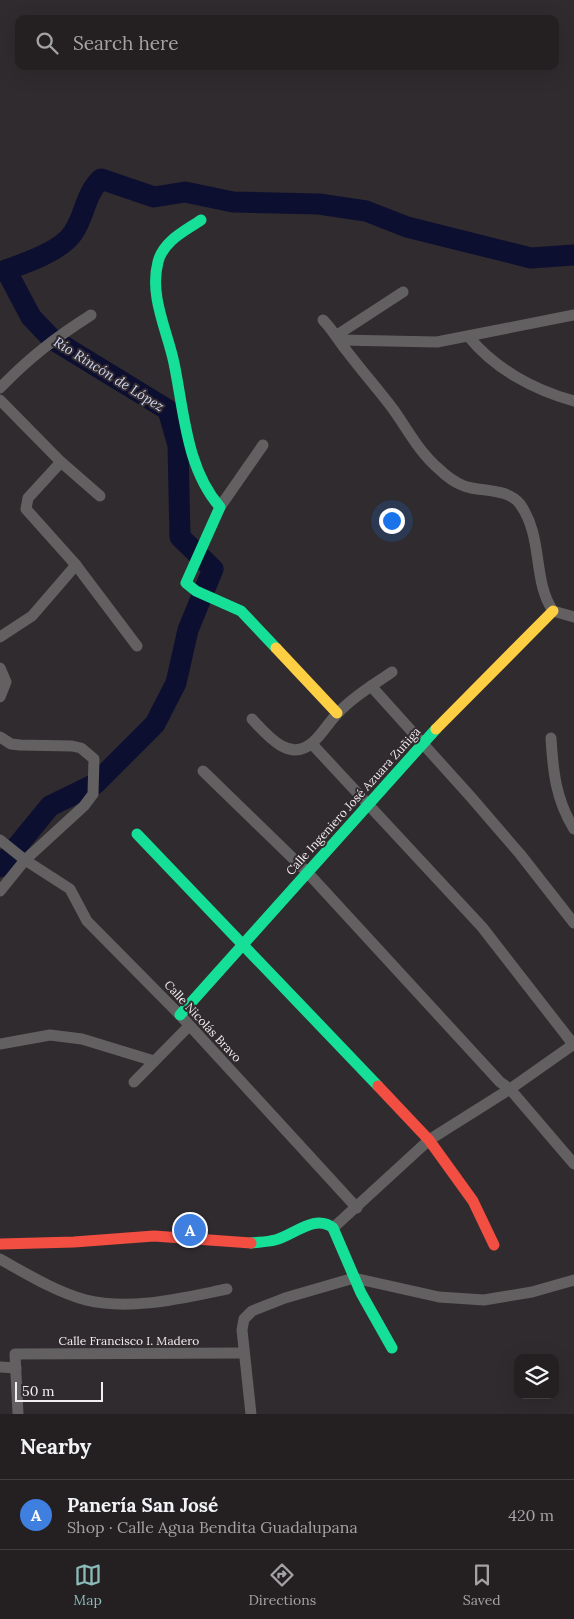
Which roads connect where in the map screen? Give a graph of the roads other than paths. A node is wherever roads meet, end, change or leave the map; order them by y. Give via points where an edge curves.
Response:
1 (201, 220) dead end
2 (403, 292) dead end
3 (90, 315) dead end
4 (574, 315) edge
5 (323, 320) dead end
6 (469, 337) junction
7 (339, 338) junction
8 (0, 388) edge
9 (0, 400) edge
10 (574, 401) edge
11 (264, 445) dead end
12 (61, 462) junction
13 (100, 496) dead end
14 (220, 507) junction
15 (76, 565) junction
16 (553, 611) junction
17 (574, 617) edge
18 (0, 637) edge
19 (136, 646) dead end
20 (0, 668) edge
21 (392, 672) dead end
22 (371, 686) junction
23 (0, 697) edge
24 (337, 713) junction
25 (252, 719) dead end
26 (0, 737) edge
27 (551, 738) dead end
28 (312, 744) junction
29 (422, 744) junction
30 (203, 771) dead end
31 (368, 803) junction
32 (574, 829) edge
33 (137, 834) dead end
34 (0, 840) edge
35 (25, 860) junction
36 (307, 872) junction
37 (0, 891) edge
38 (574, 923) edge
39 (244, 945) junction
40 (180, 1015) junction
41 (189, 1026) junction
42 (0, 1044) edge
43 (574, 1044) edge
44 (154, 1061) junction
45 (134, 1082) dead end
46 (510, 1089) junction
47 (429, 1140) junction
48 (572, 1157) edge
49 (357, 1208) junction
50 (333, 1228) junction
51 (0, 1244) edge
52 (494, 1245) dead end
53 (0, 1259) edge
54 (354, 1278) junction
55 (574, 1280) edge
56 (227, 1289) dead end
57 (392, 1348) dead end
58 (244, 1353) junction
59 (0, 1367) edge
60 (16, 1368) junction
61 (18, 1414) edge
62 (251, 1414) edge

1 - 14 street via 163,251 155,272 160,312 174,360 192,450 204,486
2 - 7 street
3 - 8 street via 36,352
4 - 6 street
5 - 7 street
6 - 7 street via 437,342
6 - 10 street via 502,369
7 - 16 street via 430,461 462,485 499,493 518,502 535,538 542,585
9 - 12 street
11 - 14 street
12 - 13 street
12 - 15 street via 26,504 28,512
14 - 24 street via 189,573 187,586 242,611
15 - 18 street via 32,616
15 - 19 street
16 - 17 street
16 - 29 street, Calle Ingeniero José Azuara Zuñiga
20 - 23 street via 6,682
21 - 22 street
22 - 24 street
22 - 29 street
24 - 28 street
25 - 28 street via 280,746 292,750
26 - 35 street via 11,744 81,748 94,759 93,794
27 - 32 street via 556,788
28 - 31 street
29 - 31 street, Calle Ingeniero José Azuara Zuñiga
29 - 38 street via 520,854
30 - 36 street
31 - 36 street, Calle Ingeniero José Azuara Zuñiga
31 - 43 street via 482,927
33 - 39 street
34 - 35 street, Calle Nicolás Bravo
35 - 37 street
35 - 40 street, Calle Nicolás Bravo via 70,889 87,921
36 - 39 street, Calle Ingeniero José Azuara Zuñiga
36 - 46 street via 493,1075
39 - 40 street, Calle Ingeniero José Azuara Zuñiga
39 - 47 street
40 - 41 street, Calle Nicolás Bravo
41 - 44 street
41 - 49 street, Calle Nicolás Bravo
42 - 44 street via 50,1035 82,1039
43 - 46 street
44 - 45 street
46 - 47 street
46 - 48 street
47 - 49 street
47 - 52 street via 473,1201
49 - 50 street
50 - 51 street via 327,1223 316,1223 276,1240 248,1243 154,1236
50 - 54 street
53 - 56 street via 86,1300 118,1304 177,1299
54 - 55 street via 439,1297 484,1300 532,1292
54 - 57 street
54 - 58 street via 252,1311 244,1319
58 - 60 street, Calle Francisco I. Madero via 15,1354
58 - 62 street
59 - 60 street
60 - 61 street

